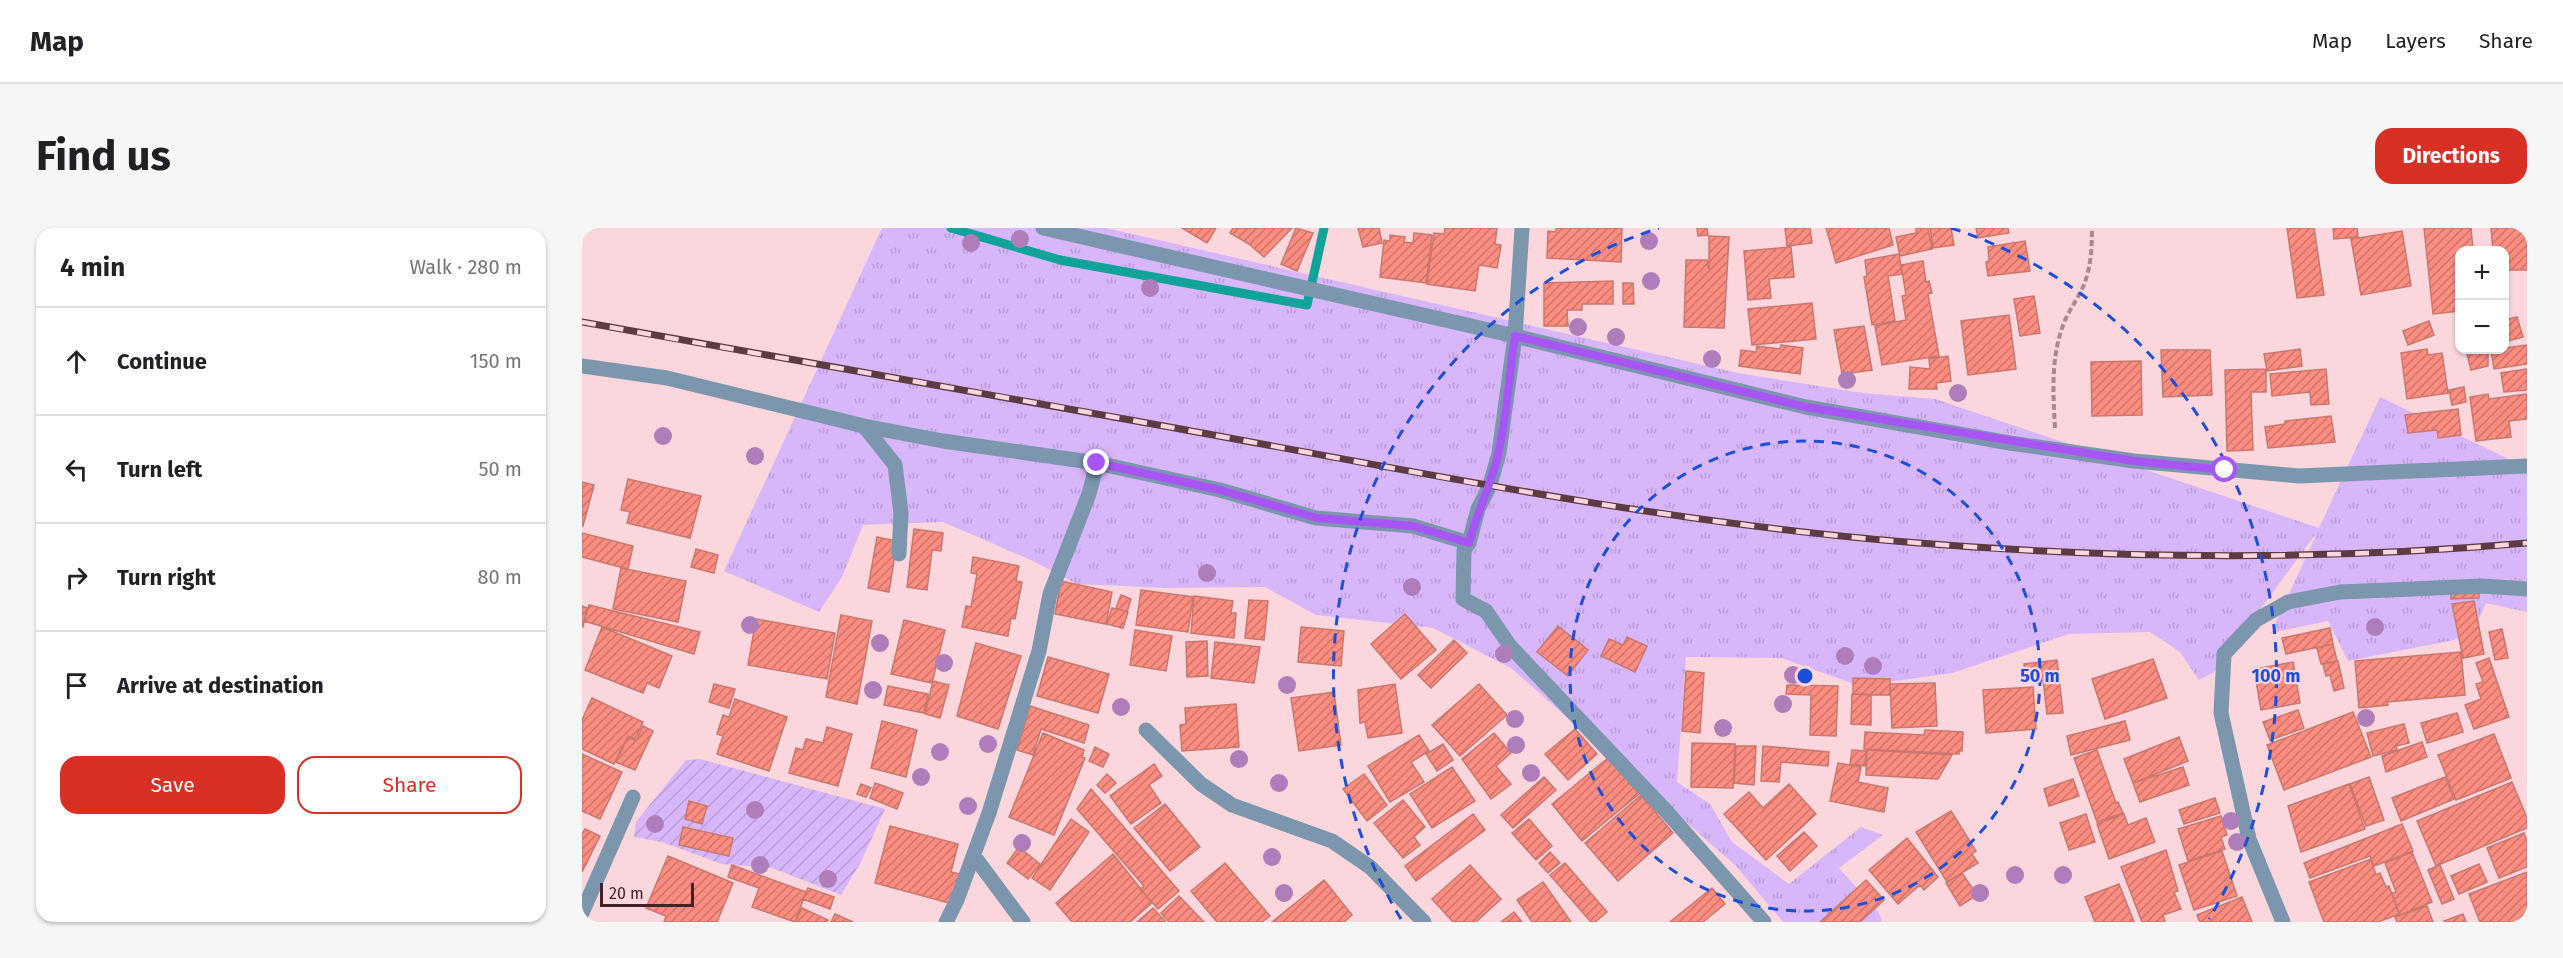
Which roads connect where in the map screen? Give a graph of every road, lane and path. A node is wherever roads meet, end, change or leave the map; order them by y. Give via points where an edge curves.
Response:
1 (1042, 228) edge
2 (1522, 228) edge
3 (2092, 228) edge
4 (1515, 336) junction
5 (582, 366) edge
6 (864, 426) junction
7 (2056, 449) junction
8 (1097, 463) junction
9 (2527, 466) edge
10 (1469, 543) junction
11 (900, 554) dead end
12 (2527, 589) edge
13 (1146, 730) dead end
14 (633, 797) dead end
15 (974, 856) junction
16 (582, 913) edge
17 (946, 922) edge
18 (1023, 922) edge
19 (1424, 922) edge
20 (1764, 922) edge
21 (2283, 922) edge

1 - 4 street
2 - 4 street
3 - 7 path via 2092,252 2084,284 2062,326 2053,368
4 - 7 street via 1806,407
4 - 10 street via 1499,453
5 - 6 street via 666,378
6 - 8 street
6 - 11 street via 895,465 901,513
7 - 9 street via 2134,461 2299,476
8 - 10 street via 1220,490 1317,518 1413,526
8 - 15 street via 1050,594 1039,651
10 - 20 street via 1464,550 1463,599 1486,611 1510,645
12 - 21 street via 2482,586 2340,592 2288,602 2256,620 2224,654 2221,713 2249,838
13 - 19 street via 1201,784 1232,805 1332,842 1370,867
14 - 16 street
15 - 17 street
15 - 18 street

